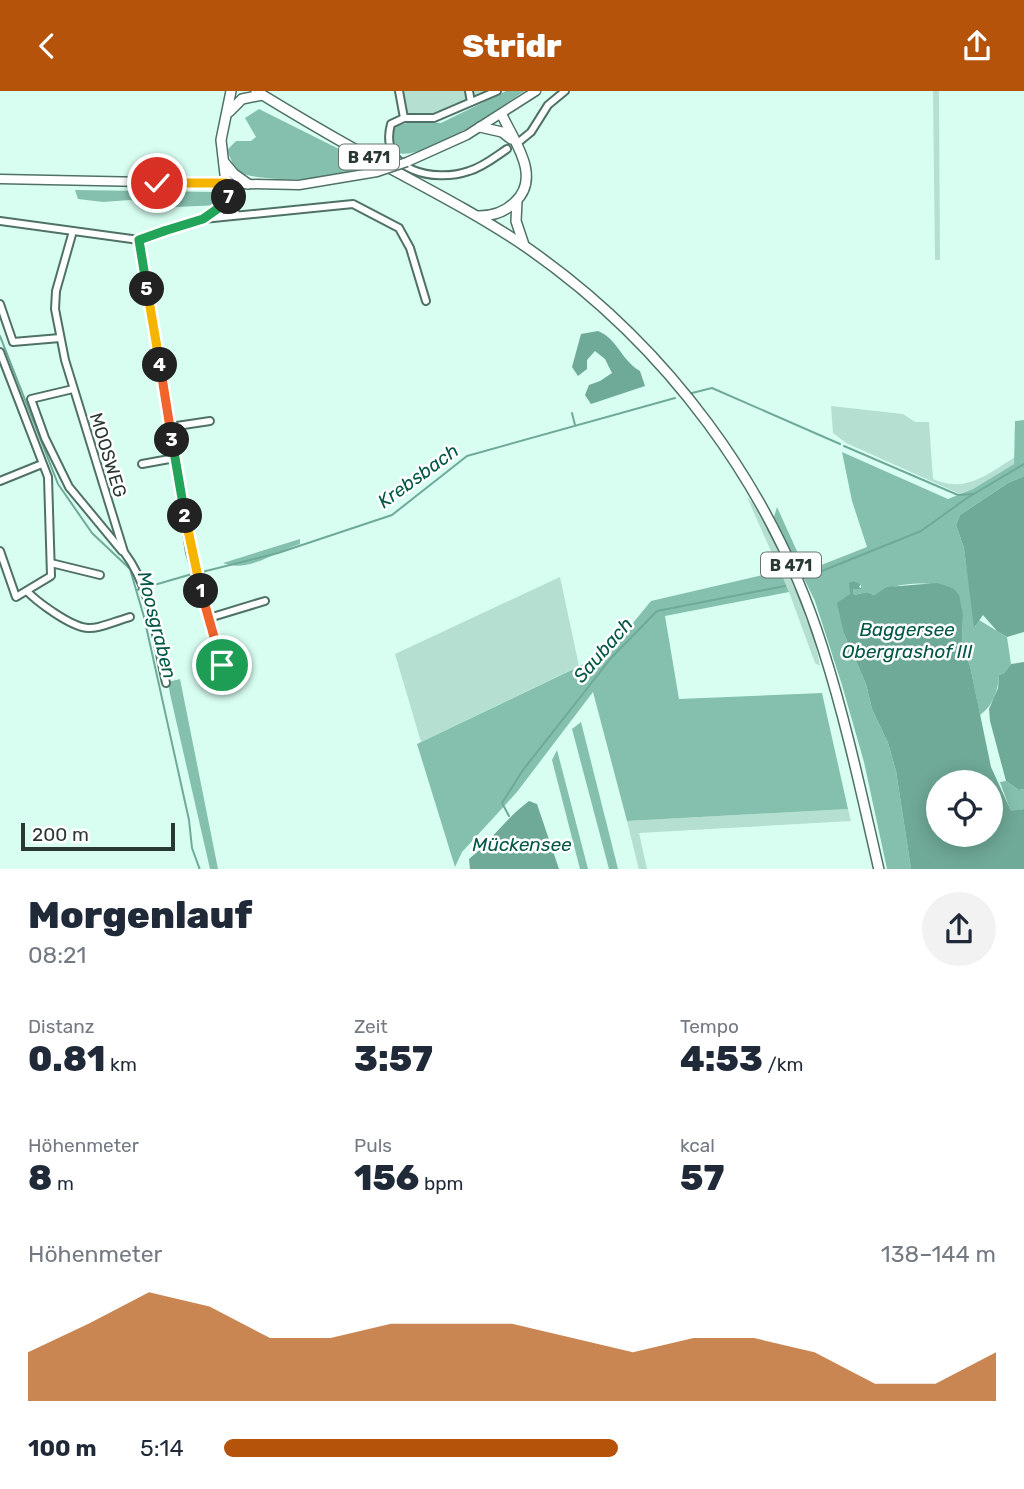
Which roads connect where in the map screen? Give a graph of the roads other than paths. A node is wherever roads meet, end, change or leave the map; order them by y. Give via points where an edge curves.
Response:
1 (231, 91) edge
2 (399, 91) edge
3 (469, 91) edge
4 (497, 91) edge
5 (536, 91) edge
6 (565, 91) edge
7 (259, 93) edge
8 (471, 102) junction
9 (229, 112) junction
10 (502, 115) junction
11 (404, 118) junction
12 (480, 127) junction
13 (514, 144) junction
14 (224, 161) junction
15 (0, 179) edge
16 (226, 183) junction
17 (248, 184) junction
18 (230, 200) junction
19 (517, 200) junction
20 (236, 214) junction
21 (478, 216) junction
22 (203, 219) junction
23 (0, 221) edge
24 (73, 231) junction
25 (139, 240) junction
26 (525, 246) junction
27 (425, 301) dead end
28 (0, 304) edge
29 (60, 338) junction
30 (0, 352) edge
31 (73, 389) junction
32 (210, 421) dead end
33 (170, 427) junction
34 (175, 458) junction
35 (42, 464) junction
36 (142, 464) dead end
37 (0, 481) edge
38 (115, 537) junction
39 (0, 551) edge
40 (51, 563) junction
41 (100, 575) dead end
42 (27, 591) junction
43 (265, 601) dead end
44 (130, 617) dead end
45 (209, 618) junction
46 (222, 665) dead end
47 (166, 683) dead end
48 (879, 869) edge

1 - 9 highway
2 - 11 street
3 - 8 street
4 - 8 street
5 - 10 main road
6 - 13 street via 548,104 531,132
7 - 9 highway via 242,99
7 - 21 highway, B 471
8 - 11 street via 435,118
9 - 14 highway via 221,140
10 - 12 main road
10 - 13 highway
11 - 13 street via 391,124 387,137 398,161 415,171 453,175 469,171
12 - 13 highway via 502,132
12 - 17 main road, bridge via 377,172 299,185
13 - 19 highway via 527,176
14 - 16 highway
14 - 17 highway
15 - 16 main road
16 - 17 main road
16 - 18 street
18 - 20 street
18 - 22 street
19 - 21 highway via 496,215
19 - 26 highway via 516,222
20 - 22 street
20 - 27 street via 353,204 372,212 399,228 410,248
21 - 26 highway, B 471
22 - 25 street
23 - 24 street
24 - 25 street
24 - 29 street, MOOSWEG via 55,298
25 - 33 street
26 - 48 highway, B 471 via 606,310 659,363 721,441 759,501 786,554 822,647
28 - 29 street via 13,342
29 - 31 street, MOOSWEG
30 - 35 street
31 - 38 street, MOOSWEG
31 - 38 street via 31,399 69,487
32 - 33 street
33 - 34 street
34 - 36 street
34 - 45 street
35 - 37 street
35 - 40 street via 48,477
38 - 47 street, MOOSWEG via 144,588
39 - 42 street via 16,597
40 - 41 street
40 - 42 street via 51,576
42 - 44 street via 77,628
43 - 45 street
45 - 46 street

